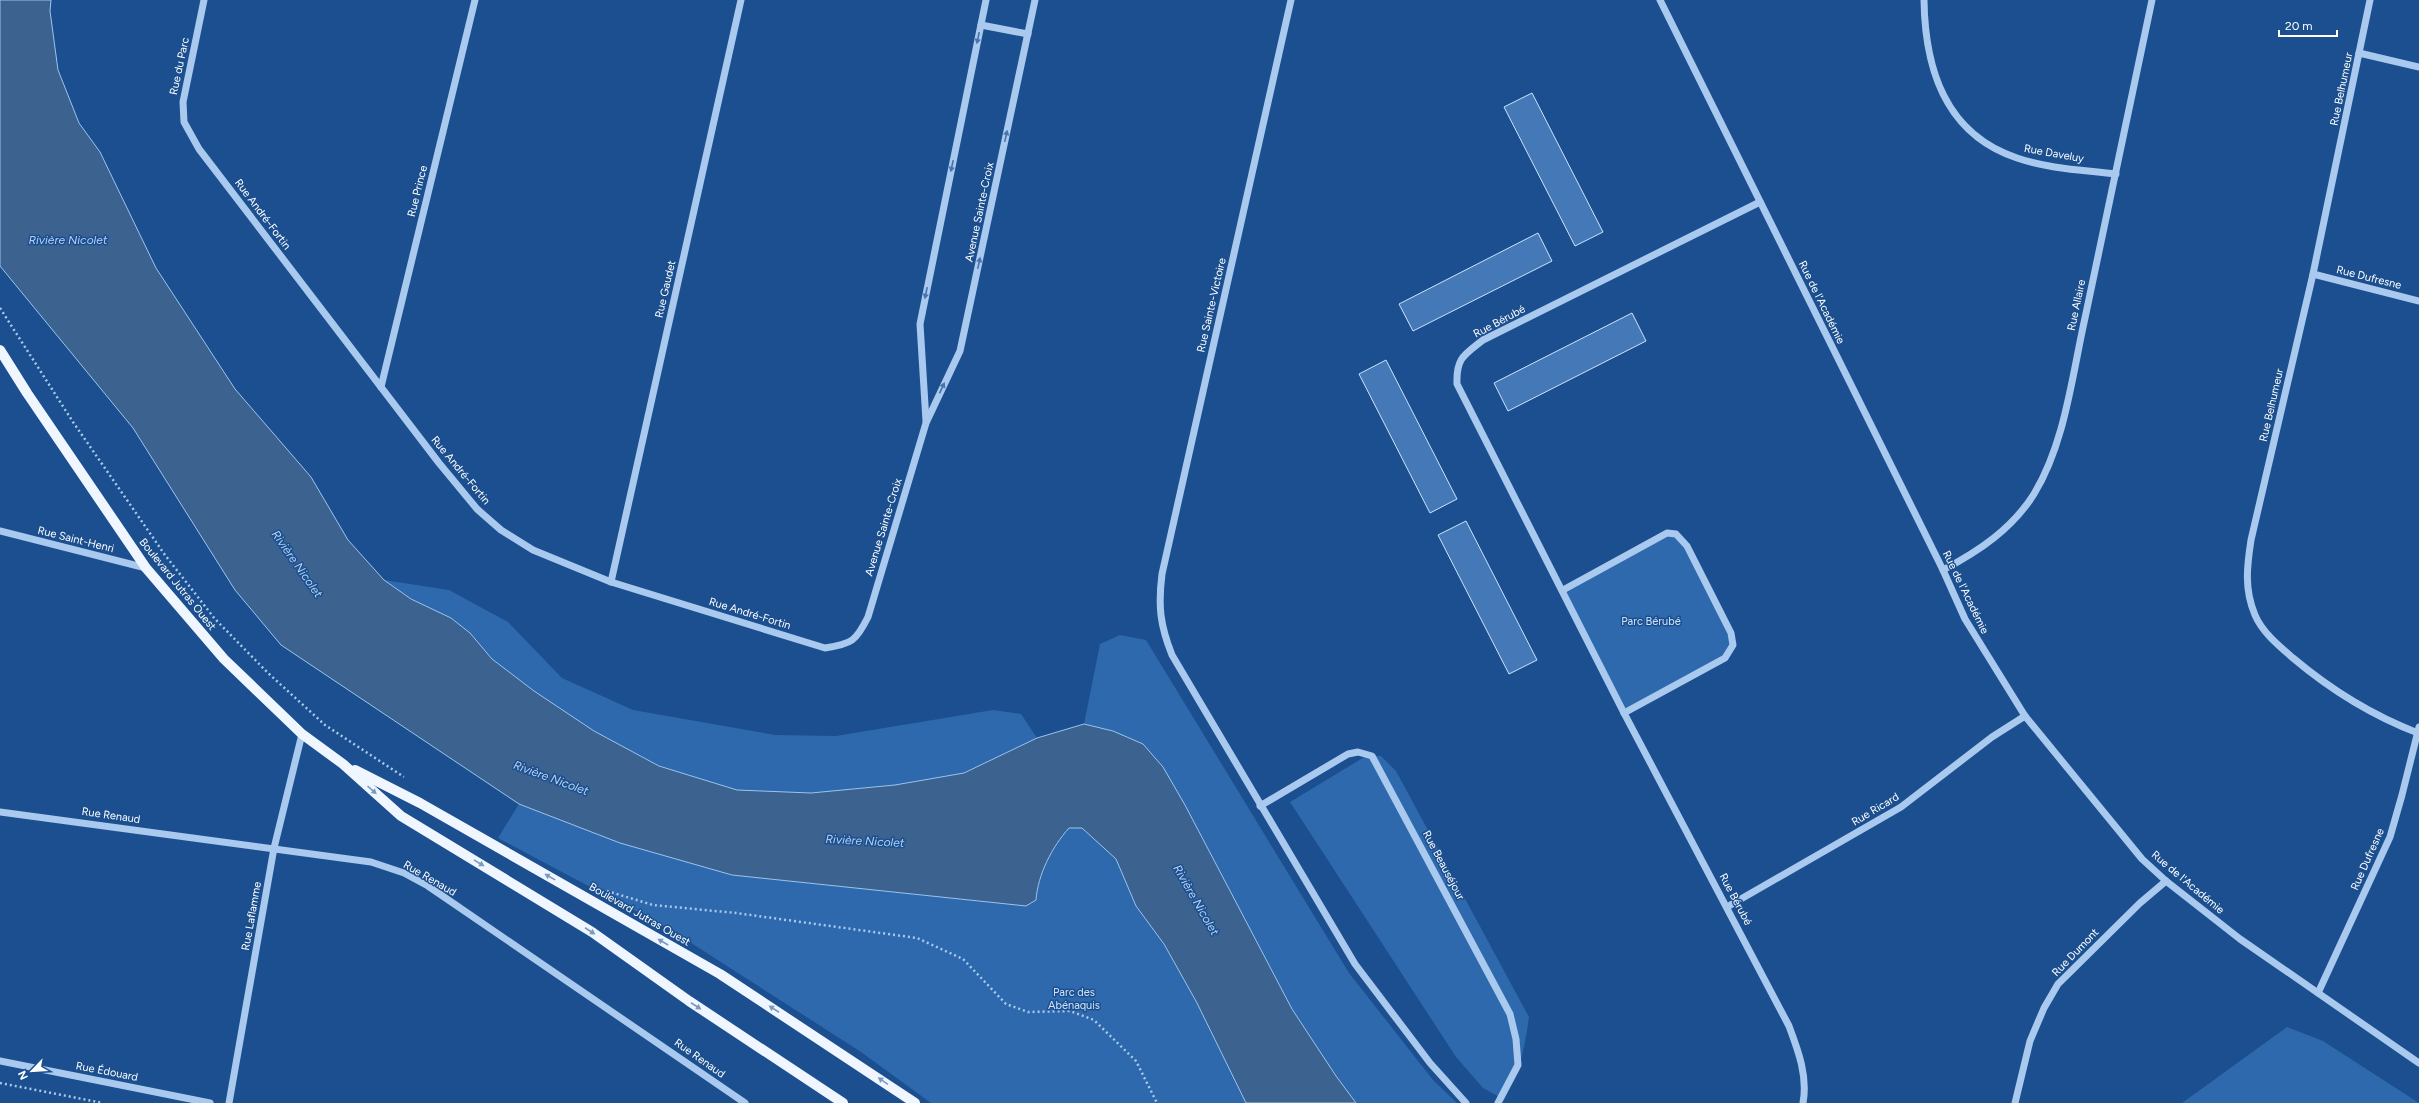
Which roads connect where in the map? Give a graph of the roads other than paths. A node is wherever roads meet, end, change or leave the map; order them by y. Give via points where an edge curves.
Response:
1 (204, 0) edge
2 (475, 0) edge
3 (741, 0) edge
4 (986, 0) edge
5 (1035, 0) edge
6 (1291, 0) edge
7 (1660, 0) edge
8 (1924, 0) edge
9 (2152, 0) edge
10 (2370, 0) edge
11 (981, 25) junction
12 (1028, 34) junction
13 (2359, 53) junction
14 (2419, 67) edge
15 (191, 136) joint
16 (2116, 174) junction
17 (1760, 202) junction
18 (2313, 274) junction
19 (2419, 301) edge
20 (0, 350) edge
21 (381, 387) junction
22 (926, 423) junction
23 (0, 531) edge
24 (146, 568) junction
25 (1943, 570) junction
26 (611, 582) junction
27 (1563, 590) junction
28 (858, 636) joint
29 (1624, 713) junction
30 (2026, 716) junction
31 (2418, 730) edge
32 (302, 734) junction
33 (343, 764) junction
34 (1260, 806) junction
35 (0, 812) edge
36 (274, 848) junction
37 (2166, 881) junction
38 (1727, 907) junction
39 (2318, 994) junction
40 (0, 1060) edge
41 (2419, 1063) edge
42 (210, 1103) edge
43 (229, 1103) edge
44 (745, 1103) edge
45 (843, 1103) edge
46 (915, 1103) edge
47 (1466, 1103) edge
48 (1498, 1103) edge
49 (1803, 1103) edge
50 (2015, 1103) edge

1 - 15 street, Rue du Parc via 183,102 184,122
2 - 21 street, Rue Prince
3 - 26 street, Rue Gaudet
4 - 11 street, Avenue Sainte-Croix
5 - 12 street, Avenue Sainte-Croix
6 - 34 street, Rue Sainte-Victoire via 1162,574 1159,598 1163,633 1172,655
7 - 17 street, Rue de l'Académie
8 - 16 street, Rue Daveluy via 1924,34 1930,66 1945,99 1964,125 1988,145 2017,158 2043,165
9 - 16 street, Rue Allaire
10 - 13 street, Rue Belhumeur
11 - 12 street
11 -> 22 street, Avenue Sainte-Croix via 920,324
22 -> 12 street, Avenue Sainte-Croix via 960,351
13 - 14 street
13 - 18 street, Rue Belhumeur
15 - 21 street, Rue André-Fortin
16 - 25 street, Rue Allaire via 2066,406 2045,471 2033,494 1998,536 1972,555
17 - 25 street, Rue de l'Académie
17 - 27 street, Rue Bérubé via 1483,340 1466,354 1456,368 1457,384
18 - 19 street, Rue Dufresne
18 - 31 street, Rue Belhumeur via 2251,540 2246,576 2250,597 2255,615 2267,633 2310,672 2334,691 2364,709 2389,722
20 - 24 main road, Boulevard Jutras Ouest via 27,394
21 - 26 street, Rue André-Fortin via 477,509 501,530 533,550
22 - 28 street, Avenue Sainte-Croix via 868,616
23 - 24 street, Rue Saint-Henri
24 - 32 main road, Boulevard Jutras Ouest via 224,659
25 - 30 street, Rue de l'Académie via 1965,619
26 - 28 street, Rue André-Fortin via 825,648 844,645
27 - 29 street, Rue Bérubé
27 - 29 street via 1667,534 1676,534 1687,546 1730,633 1733,645 1725,658
29 - 38 street, Rue Bérubé
30 - 37 street, Rue de l'Académie via 2142,859
30 - 38 street, Rue Ricard via 1992,737 1901,808
31 - 39 street, Rue Dufresne via 2390,836
32 - 33 main road, Boulevard Jutras Ouest
32 - 36 street, Rue Laflamme
33 -> 45 main road, Boulevard Jutras Ouest via 401,816 592,932 689,1001
46 -> 33 main road, Boulevard Jutras Ouest via 720,974 420,803
34 - 47 street via 1355,964 1430,1063
34 - 48 street, Rue Beauséjour via 1348,754 1358,752 1372,756 1510,1014 1516,1039 1518,1065
35 - 36 street, Rue Renaud
36 - 43 street, Rue Laflamme
36 - 44 street, Rue Renaud via 371,862 404,873
37 - 39 street, Rue de l'Académie via 2240,939
37 - 50 street, Rue Dumont via 2058,984 2030,1041
38 - 49 street, Rue Bérubé via 1789,1026 1801,1058 1805,1094
39 - 41 street, Rue de l'Académie
40 - 42 street, Rue Édouard

